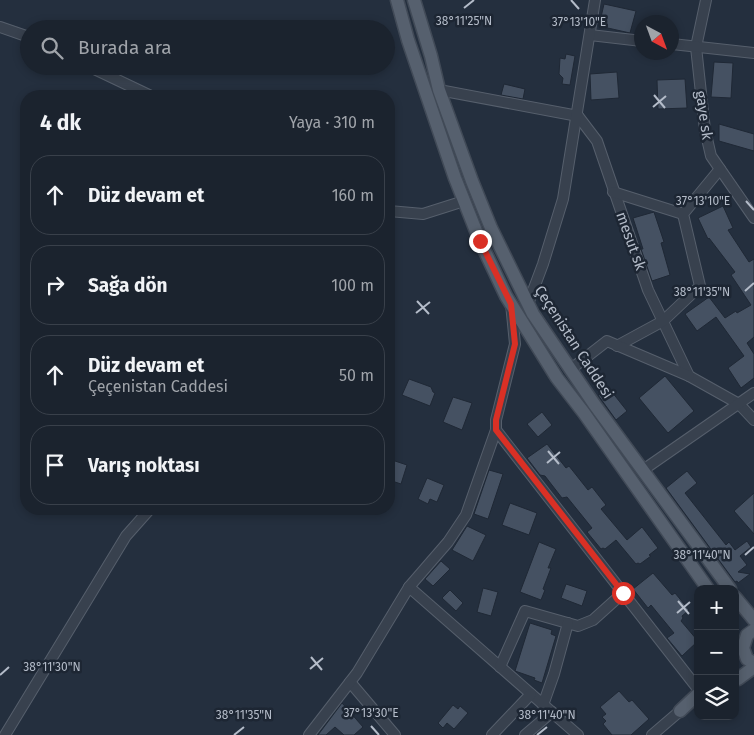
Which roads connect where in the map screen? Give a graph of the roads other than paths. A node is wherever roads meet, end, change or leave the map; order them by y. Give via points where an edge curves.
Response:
1 (397, 0) edge
2 (414, 0) edge
3 (595, 0) edge
4 (706, 0) edge
5 (0, 27) edge
6 (20, 34) edge
7 (590, 35) junction
8 (634, 40) edge
9 (679, 45) edge
10 (696, 47) junction
11 (754, 53) edge
12 (107, 75) edge
13 (138, 90) edge
14 (438, 90) junction
15 (578, 116) junction
16 (720, 169) junction
17 (613, 192) junction
18 (464, 201) junction
19 (395, 212) edge
20 (683, 214) junction
21 (754, 218) edge
22 (511, 304) junction
23 (528, 304) junction
24 (663, 320) junction
25 (532, 339) junction
26 (515, 344) junction
27 (617, 346) junction
28 (571, 369) junction
29 (689, 376) junction
30 (754, 394) edge
31 (739, 404) junction
32 (754, 420) edge
33 (496, 430) junction
34 (643, 470) junction
35 (145, 515) edge
36 (705, 585) edge
37 (727, 585) edge
38 (409, 587) junction
39 (623, 593) junction
40 (739, 600) edge
41 (739, 601) edge
42 (754, 609) edge
43 (754, 620) edge
44 (568, 623) junction
45 (736, 630) edge
46 (754, 630) edge
47 (744, 640) junction
48 (754, 663) edge
49 (500, 667) junction
50 (754, 667) edge
51 (739, 677) edge
52 (739, 679) edge
53 (754, 680) edge
54 (350, 682) junction
55 (694, 684) edge
56 (531, 694) junction
57 (694, 698) edge
58 (543, 705) junction
59 (694, 705) edge
60 (680, 711) junction
61 (552, 712) junction
62 (6, 735) edge
63 (309, 735) edge
64 (396, 735) edge
65 (492, 735) edge
66 (525, 735) edge
67 (578, 735) edge
68 (652, 735) edge

1 - 18 main road, Çeçenistan Caddesi via 424,90
2 - 14 main road, Çeçenistan Caddesi
3 - 7 street
4 - 10 street, gaye sk
5 - 6 street
7 - 8 street
7 - 15 street
9 - 10 street
10 - 11 street
10 - 16 street, gaye sk via 705,130 711,156
12 - 13 street
14 - 15 street
14 - 23 main road, Çeçenistan Caddesi via 491,228
15 - 17 street, mesut sk via 596,141
15 - 23 street via 563,199
16 - 20 street
16 - 21 street, gaye sk
17 - 20 street
17 - 24 street, mesut sk via 648,290
18 - 19 street via 422,214
18 - 22 main road, Çeçenistan Caddesi
20 - 24 street via 700,286
22 - 25 main road, Çeçenistan Caddesi
22 - 26 street
23 - 28 main road, Çeçenistan Caddesi
24 - 27 street
24 - 29 street, mesut sk
25 - 26 street
25 - 36 main road, Çeçenistan Caddesi
26 - 33 street
27 - 28 street via 607,342
27 - 29 street
28 - 34 main road, Çeçenistan Caddesi
29 - 31 street
30 - 31 street
31 - 32 street
31 - 34 street
33 - 38 street via 466,515 448,542
33 - 39 street
34 - 37 main road, Çeçenistan Caddesi
35 - 62 street via 126,536
38 - 49 street
38 - 54 street
39 - 44 street via 593,620 578,626
39 - 55 street
40 - 42 main road
41 - 43 main road
44 - 49 street via 525,611
44 - 58 street
45 - 47 main road
46 - 47 main road
47 - 48 main road via 743,652
49 - 56 street
50 - 51 main road
52 - 53 main road
54 - 63 street
54 - 64 street
56 - 58 street
56 - 65 street
57 - 60 main road
58 - 61 street
59 - 60 main road
60 - 68 street
61 - 66 street
61 - 67 street

